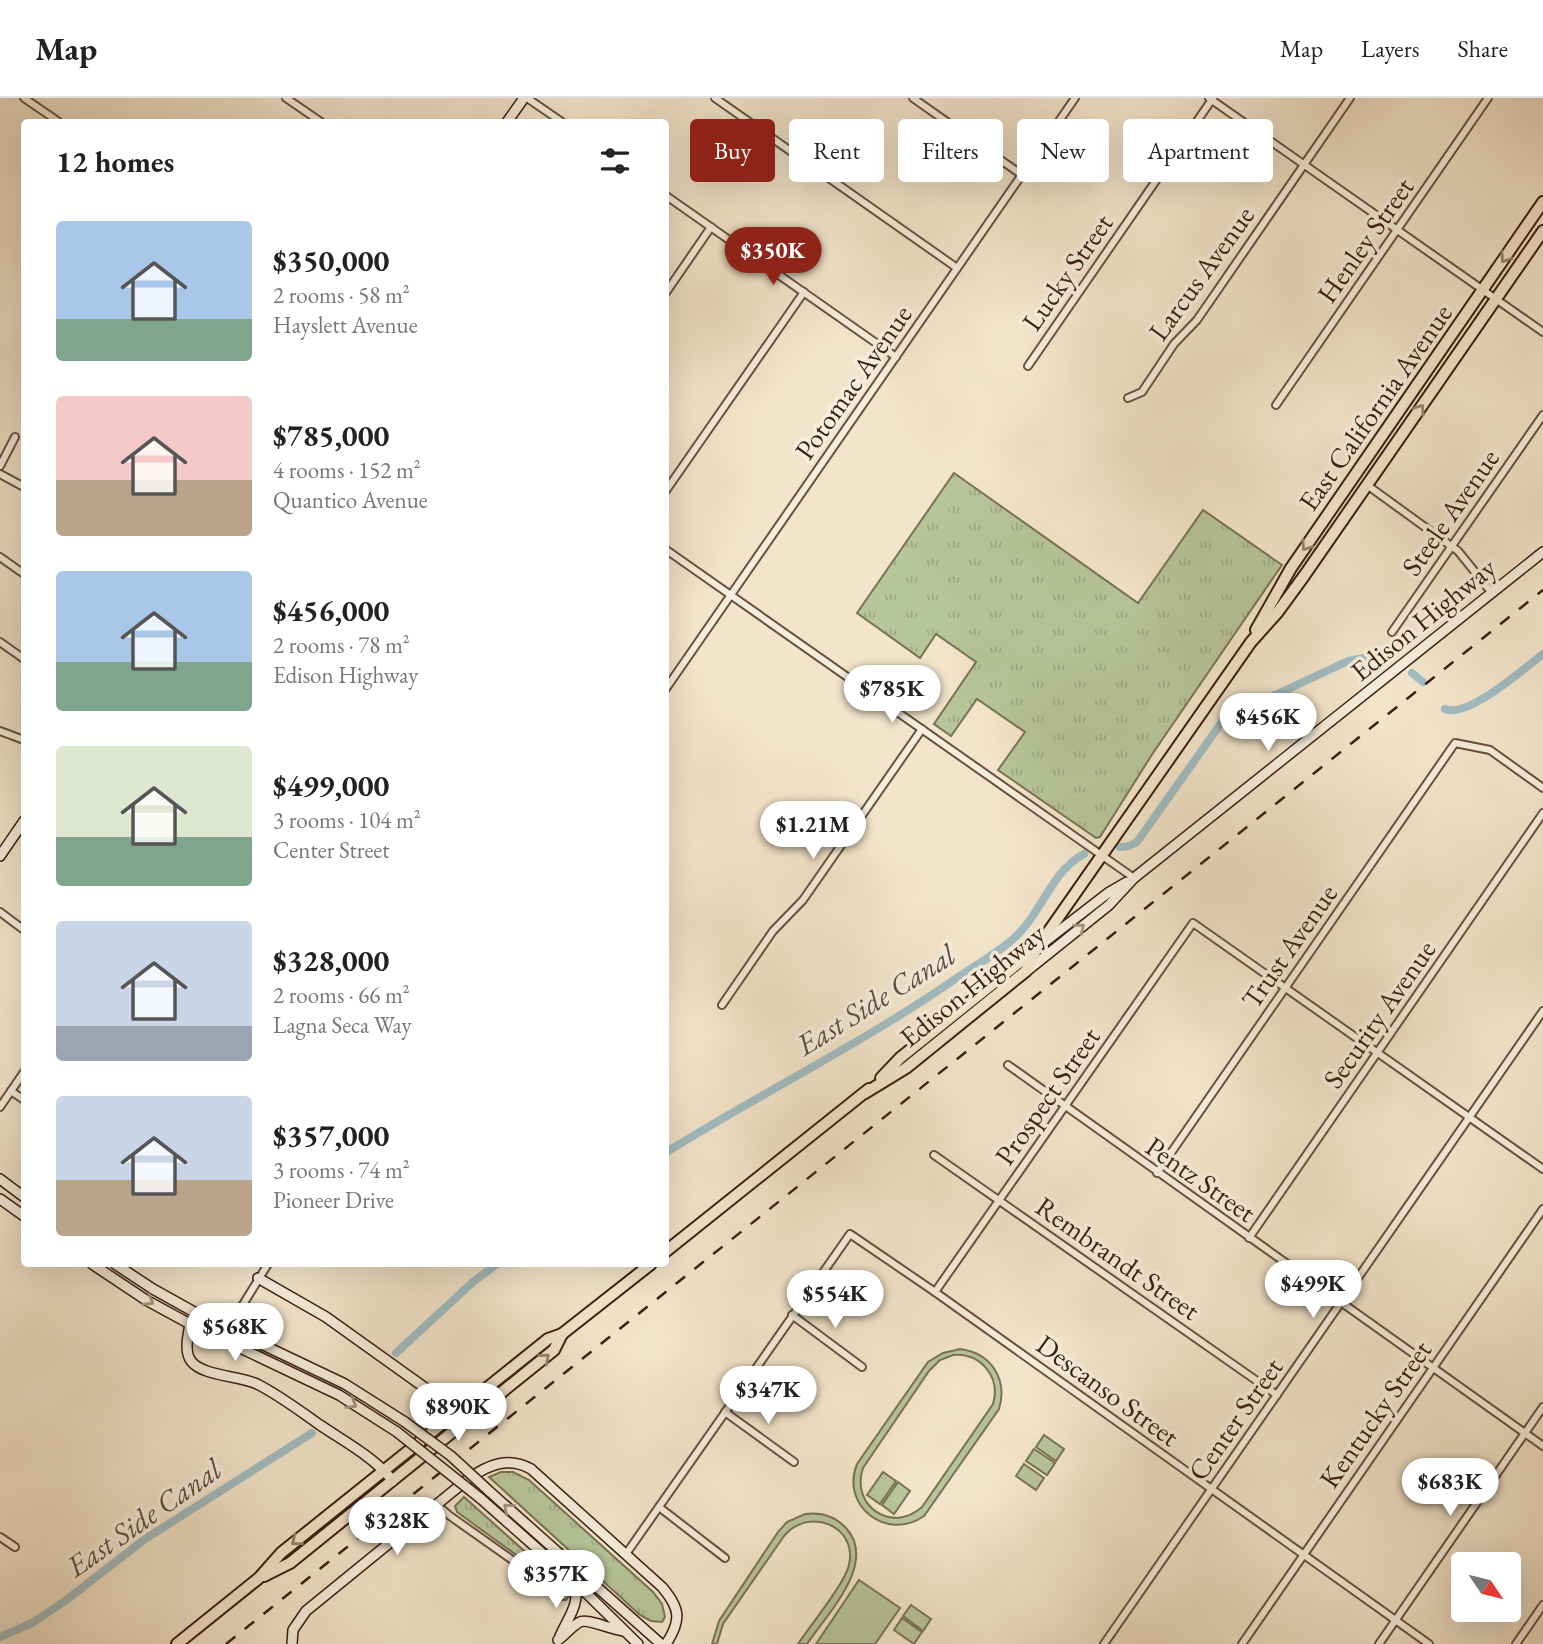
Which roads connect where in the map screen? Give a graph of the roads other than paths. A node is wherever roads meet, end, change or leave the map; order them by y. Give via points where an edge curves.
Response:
1 (24, 98) edge
2 (286, 98) edge
3 (526, 98) edge
4 (715, 98) edge
5 (913, 98) edge
6 (1075, 98) edge
7 (1350, 98) edge
8 (1488, 98) edge
9 (1211, 99) edge
10 (55, 119) edge
11 (317, 119) edge
12 (509, 119) edge
13 (558, 119) edge
14 (1061, 119) edge
15 (1304, 165) junction
16 (1017, 171) edge
17 (1017, 182) edge
18 (669, 198) edge
19 (1543, 202) edge
20 (711, 227) junction
21 (1397, 230) junction
22 (1543, 231) edge
23 (957, 268) junction
24 (669, 287) edge
25 (1484, 289) junction
26 (804, 292) junction
27 (1496, 298) junction
28 (1543, 332) edge
29 (896, 357) junction
30 (1028, 366) dead end
31 (1128, 398) dead end
32 (1276, 405) dead end
33 (1398, 414) junction
34 (1543, 415) edge
35 (15, 437) dead end
36 (0, 466) edge
37 (0, 474) edge
38 (21, 485) edge
39 (1367, 485) junction
40 (669, 486) edge
41 (1452, 546) junction
42 (669, 552) edge
43 (1543, 552) edge
44 (0, 557) edge
45 (21, 572) edge
46 (1492, 593) junction
47 (731, 595) junction
48 (1392, 632) dead end
49 (0, 642) edge
50 (1251, 642) junction
51 (21, 657) edge
52 (669, 684) edge
53 (922, 729) junction
54 (0, 731) edge
55 (21, 739) edge
56 (1543, 788) edge
57 (1543, 813) edge
58 (21, 825) edge
59 (0, 856) edge
60 (1101, 856) junction
61 (1134, 878) junction
62 (0, 912) edge
63 (21, 928) edge
64 (1037, 948) junction
65 (1027, 971) junction
66 (1285, 988) junction
67 (722, 1005) dead end
68 (1543, 1011) edge
69 (1377, 1052) junction
70 (1008, 1065) dead end
71 (21, 1077) edge
72 (12, 1091) junction
73 (865, 1093) junction
74 (21, 1098) edge
75 (0, 1107) edge
76 (1065, 1107) junction
77 (1470, 1117) junction
78 (934, 1155) dead end
79 (1543, 1169) edge
80 (1157, 1172) junction
81 (0, 1179) edge
82 (21, 1195) edge
83 (0, 1198) edge
84 (999, 1200) junction
85 (21, 1208) edge
86 (1543, 1209) edge
87 (21, 1214) edge
88 (1249, 1238) junction
89 (669, 1249) edge
90 (96, 1267) edge
91 (120, 1267) edge
92 (266, 1267) edge
93 (647, 1267) edge
94 (258, 1278) junction
95 (935, 1292) junction
96 (1341, 1303) junction
97 (792, 1315) junction
98 (190, 1324) junction
99 (223, 1326) junction
100 (562, 1334) junction
101 (862, 1367) dead end
102 (1433, 1368) junction
103 (1277, 1395) junction
104 (1543, 1406) edge
105 (459, 1410) junction
106 (725, 1412) junction
107 (468, 1421) junction
108 (1525, 1433) junction
109 (1543, 1446) edge
110 (794, 1462) dead end
111 (384, 1470) junction
112 (393, 1481) junction
113 (1211, 1490) junction
114 (437, 1505) junction
115 (660, 1507) junction
116 (0, 1537) edge
117 (15, 1547) dead end
118 (626, 1554) junction
119 (1303, 1555) junction
120 (725, 1558) dead end
121 (259, 1578) junction
122 (575, 1582) junction
123 (549, 1586) dead end
124 (1543, 1605) edge
125 (1395, 1620) junction
126 (624, 1631) junction
127 (556, 1642) edge
128 (177, 1644) edge
129 (292, 1644) edge
130 (638, 1644) edge
131 (661, 1644) edge
132 (666, 1644) edge
133 (1104, 1644) edge
134 (1242, 1644) edge
135 (1379, 1644) edge
136 (1429, 1644) edge
137 (1516, 1644) edge

1 - 10 street
2 - 11 street
3 - 12 main road
3 - 13 street
4 - 23 street
5 - 16 street
6 - 14 street, Potomac Avenue
7 - 15 street, Larcus Avenue
8 - 21 street, Henley Street
9 - 15 street
9 - 30 street, Lucky Street
15 - 21 street
15 - 31 street, Larcus Avenue via 1197,320 1174,344 1142,392
17 - 23 street, Potomac Avenue
18 - 20 street
19 -> 25 main road, East California Avenue
20 - 24 street
20 - 26 street
21 - 25 street
21 - 32 street, Henley Street
22 - 27 main road, East California Avenue
23 - 29 street, Potomac Avenue
25 - 27 street
25 - 33 main road, East California Avenue
26 - 29 street
26 - 40 street
27 - 28 street
39 -> 27 main road, East California Avenue
29 - 47 street, Potomac Avenue
33 - 39 main road via 1390,439 1368,470
33 -> 50 main road, East California Avenue via 1291,568
34 - 41 street, Steele Avenue
35 - 36 street
37 - 38 street
39 - 41 street
39 - 50 main road, East California Avenue via 1278,613
41 - 46 street
41 - 48 street, Steele Avenue
42 - 47 street
43 - 46 main road, Edison Highway
44 - 45 street
46 - 61 main road, Edison Highway
47 - 52 street, Potomac Avenue
47 - 53 street
49 - 51 street
50 - 60 main road, East California Avenue
53 - 60 street
53 - 67 street via 803,900 773,931
54 - 55 street
56 - 66 street, Trust Avenue via 1490,750 1455,743
57 - 69 street, Security Avenue
58 - 59 main road
60 - 61 street
60 - 64 main road, East California Avenue
61 - 64 main road, Edison Highway
65 -> 61 main road, Edison Highway via 1109,905
62 - 63 street
64 - 65 main road, East California Avenue
64 - 73 main road, Edison Highway via 900,1058
65 - 73 main road, Edison Highway via 905,1068
66 - 69 street
66 - 76 street, Prospect Street via 1193,923
66 - 80 street, Trust Avenue
68 - 77 street, Center Street
69 - 77 street
69 - 88 street, Security Avenue
70 - 76 street, Pentz Street
71 - 72 street
72 - 74 street
72 - 75 street
73 - 89 main road, Edison Highway
76 - 80 street, Pentz Street
76 - 84 street, Prospect Street
77 - 79 street
77 - 96 street, Center Street
78 - 84 street, Rembrandt Street
80 - 88 street, Pentz Street
81 - 82 main road
83 - 85 main road
83 - 87 main road
84 - 95 street, Prospect Street
84 - 103 street, Rembrandt Street
86 - 102 street, Kentucky Street
88 - 96 street, Pentz Street
90 -> 98 main road
91 - 99 main road
92 - 94 street
93 - 100 main road
94 - 99 street via 239,1311
94 - 105 main road via 326,1317
95 - 97 street, Descanso Street via 850,1234
95 - 113 street, Descanso Street
96 - 102 street, Pentz Street
96 - 103 street, Center Street
97 - 101 street
97 - 106 street
98 - 111 main road via 187,1354 192,1363 271,1392
98 -> 122 main road, bridge via 339,1395 397,1432
131 -> 99 main road, bridge via 451,1457 405,1422 345,1384
100 - 105 main road via 548,1339
107 -> 100 main road via 554,1350
102 - 108 street, Pentz Street
102 - 119 street, Kentucky Street
103 - 113 street, Center Street
104 - 108 street
105 - 107 main road
105 - 111 main road
106 - 110 street
106 - 115 street
107 - 112 main road
108 - 109 street, Pentz Street
108 - 125 street
111 - 112 main road
111 -> 121 main road via 281,1553
112 - 121 main road via 290,1563
113 - 119 street, Descanso Street
113 - 133 street, Center Street
114 - 118 main road via 468,1479 497,1464 522,1464
114 - 123 street
114 - 129 main road via 306,1611 293,1630
115 - 118 street
115 - 120 street
116 - 117 street
118 - 132 main road via 673,1600 678,1614
119 - 125 street, Descanso Street
119 - 134 street, Kentucky Street
121 - 128 main road
122 - 126 main road
122 - 127 main road via 576,1604
124 - 137 street
125 - 135 street
125 - 136 street, Descanso Street
126 - 127 main road via 581,1621
126 - 130 main road

